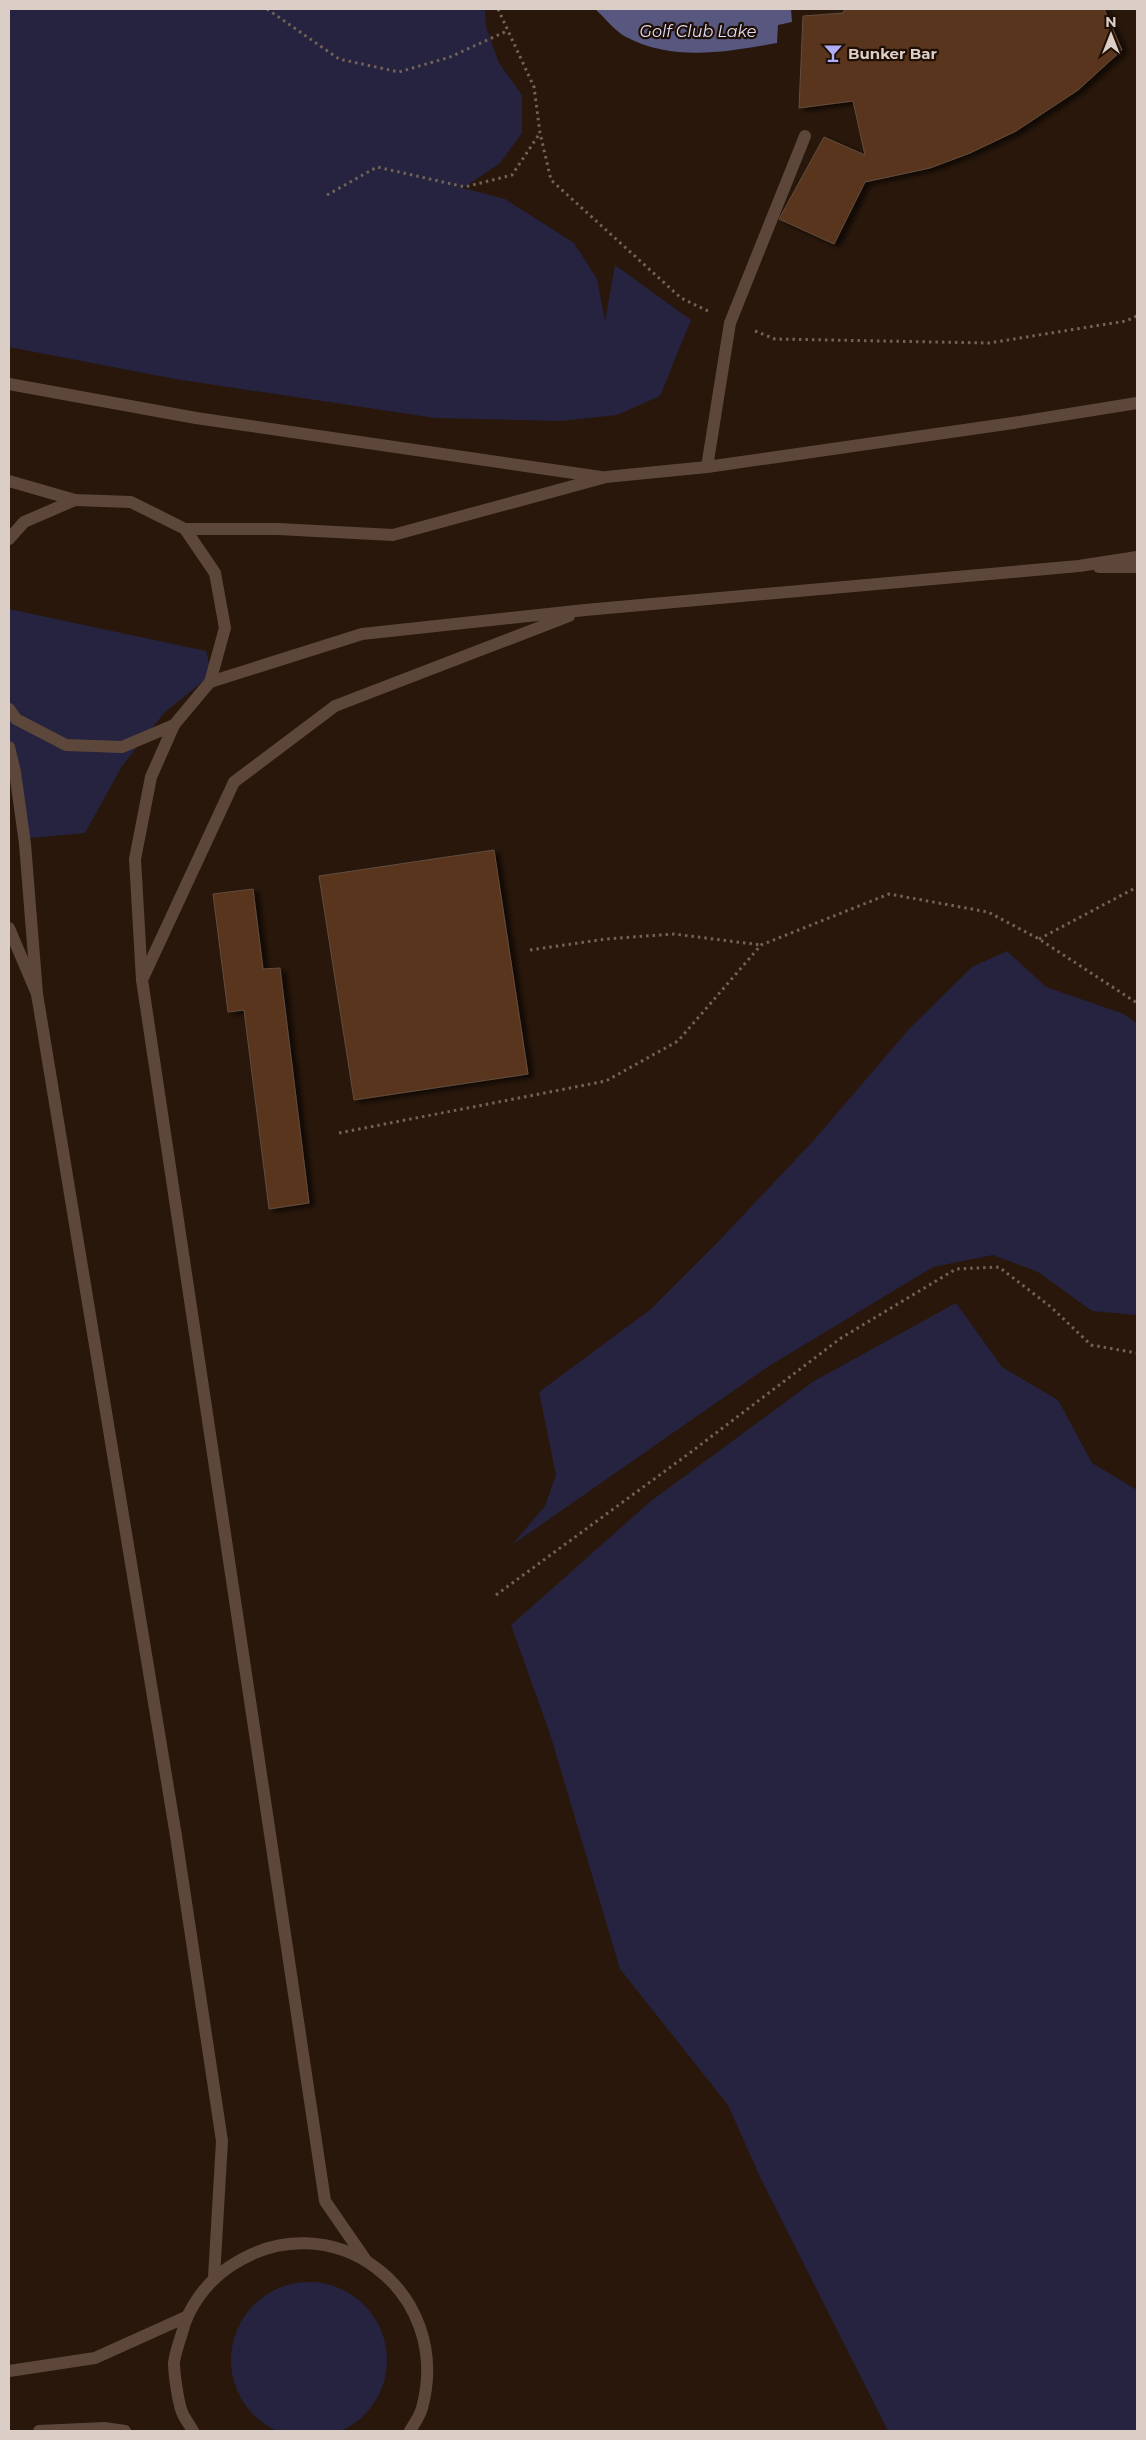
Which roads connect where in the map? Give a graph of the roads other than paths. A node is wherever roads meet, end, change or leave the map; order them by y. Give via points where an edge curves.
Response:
1 (804, 136) dead end
2 (9, 384) edge
3 (1137, 403) edge
4 (707, 467) junction
5 (606, 478) junction
6 (9, 481) edge
7 (75, 500) junction
8 (185, 529) junction
9 (9, 539) edge
10 (1137, 557) edge
11 (1079, 566) junction
12 (1137, 567) edge
13 (585, 610) junction
14 (210, 682) junction
15 (9, 709) edge
16 (174, 725) junction
17 (9, 747) edge
18 (9, 928) edge
19 (142, 980) junction
20 (37, 994) junction
21 (365, 2259) junction
22 (214, 2277) junction
23 (186, 2317) junction
24 (9, 2371) edge
25 (422, 2409) junction
26 (39, 2431) edge
27 (125, 2431) edge
28 (193, 2431) edge
29 (410, 2431) edge
30 (416, 2431) edge

1 - 4 street via 730,323
2 - 5 street via 196,418
3 - 4 street
4 - 5 street
5 - 8 street via 393,535 278,529
6 - 7 street
7 - 8 street via 131,502
7 - 9 street via 24,522
8 - 14 street via 214,573 225,628
10 - 11 street
11 - 12 street
11 - 13 street
13 - 14 street via 362,634
13 - 19 street via 335,706 234,782
14 - 16 street
15 - 16 street via 16,719 66,745 122,747
16 - 19 street via 151,777 134,859
17 - 20 street via 25,844
18 - 20 street
19 - 21 street via 326,2201
20 - 22 street via 176,1836 222,2141
21 - 22 street via 327,2245 286,2244 247,2255
21 - 25 street via 398,2287 420,2324 429,2366
22 - 23 street
23 - 24 street via 95,2358
23 - 28 street via 174,2364 181,2411
25 - 29 street
25 - 30 street
26 - 27 street via 104,2428

